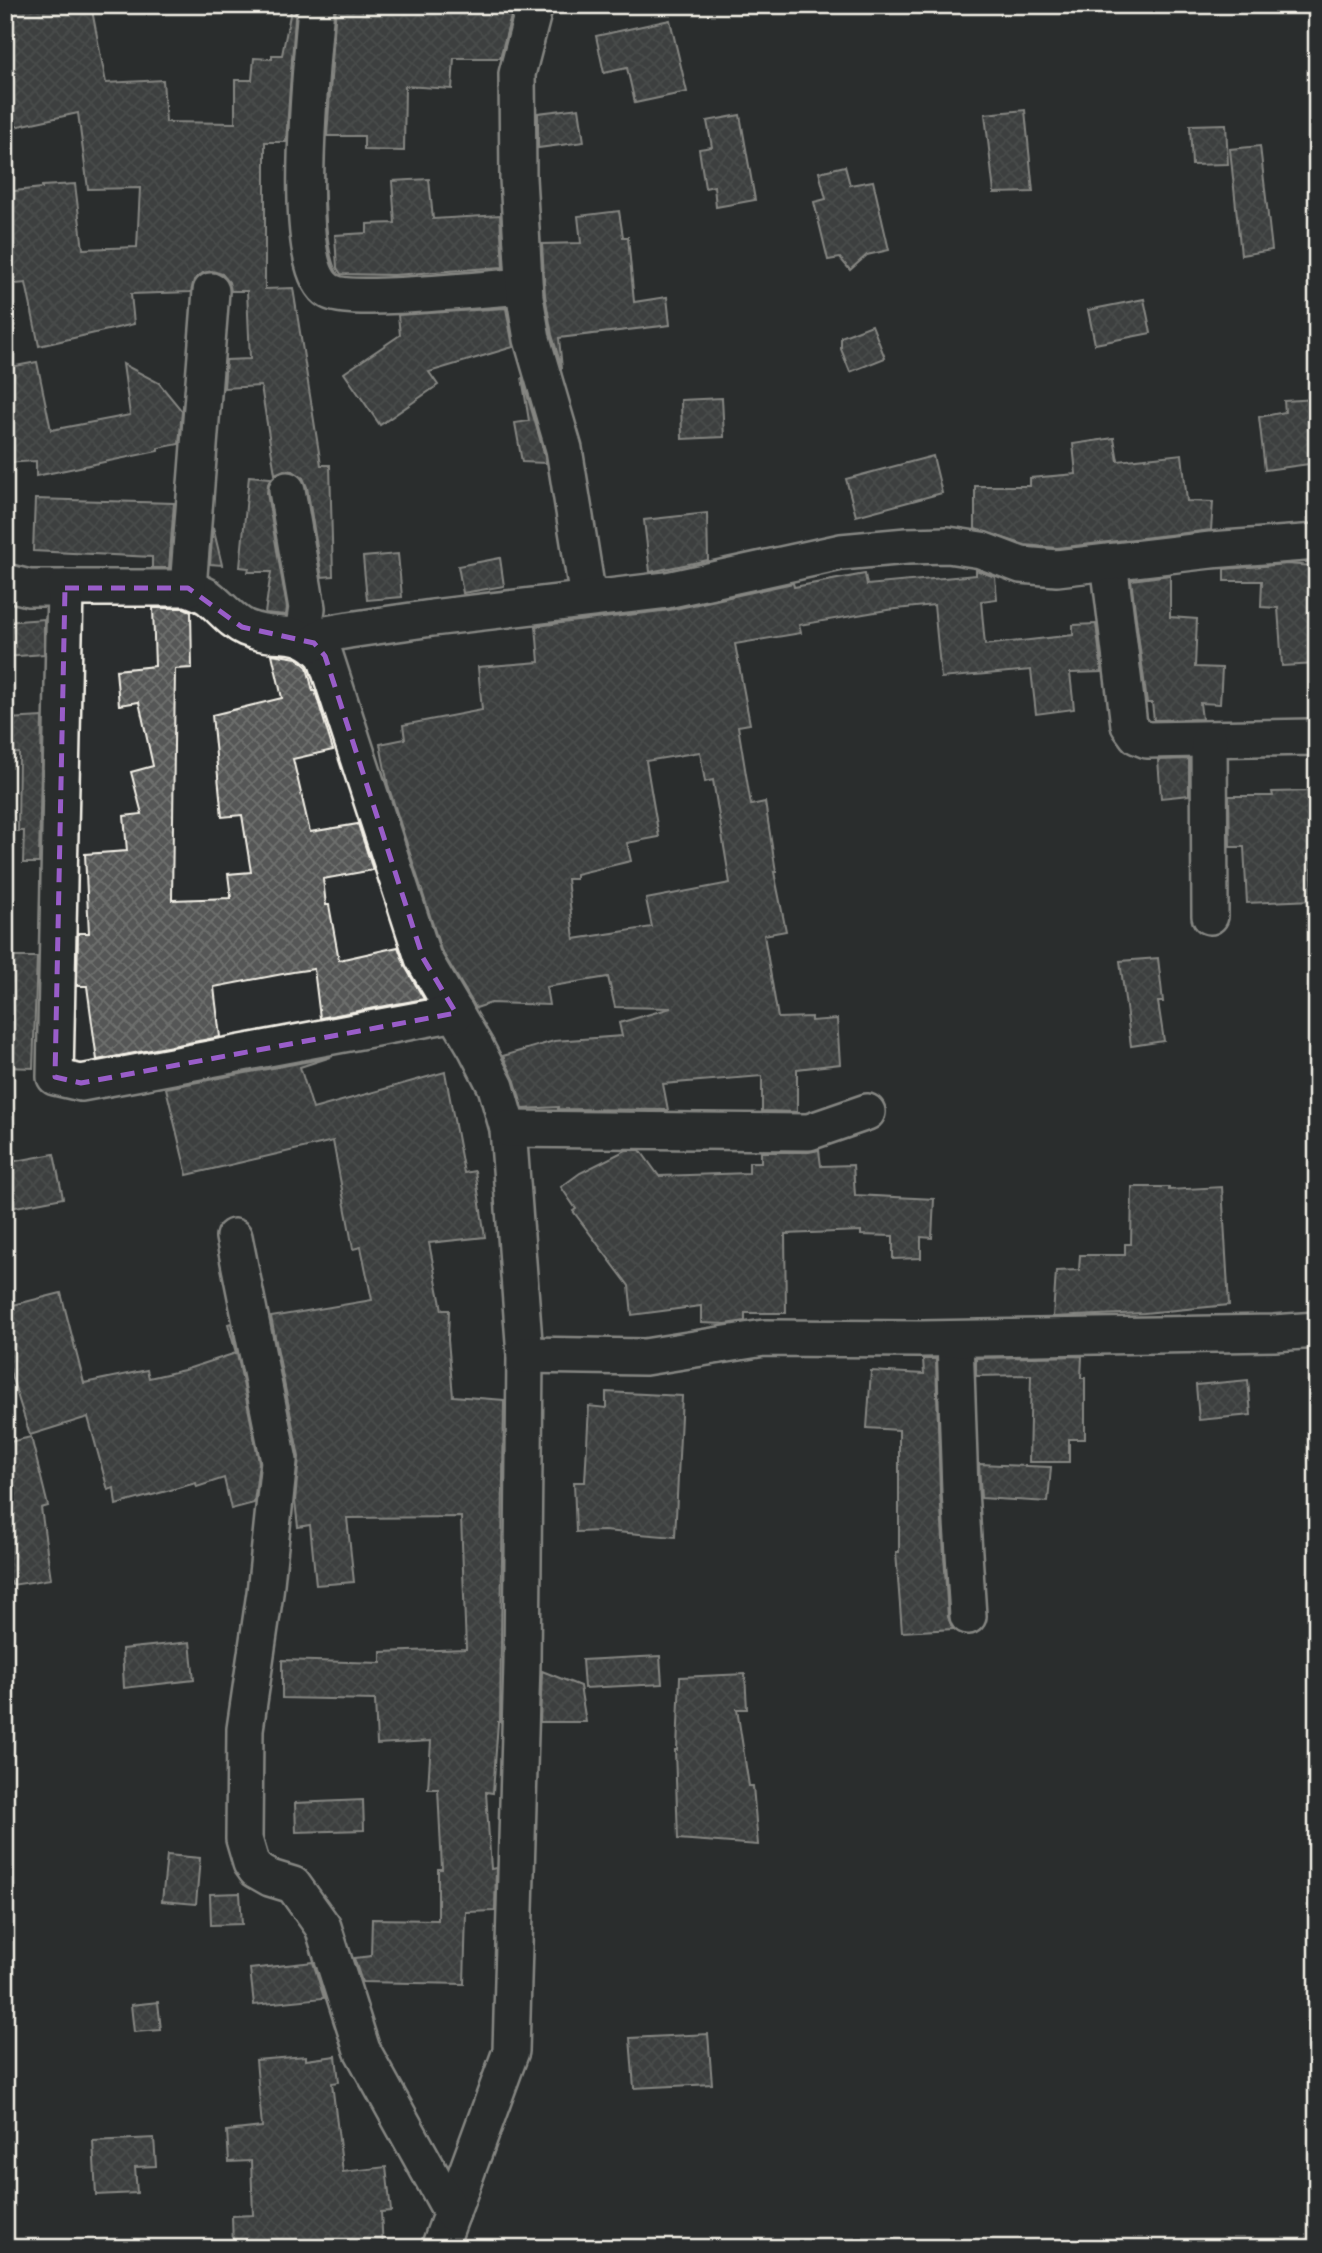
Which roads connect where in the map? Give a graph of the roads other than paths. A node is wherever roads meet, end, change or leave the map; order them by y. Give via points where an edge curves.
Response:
1 (316, 5) edge
2 (535, 5) edge
3 (524, 286) junction
4 (211, 291) dead end
5 (286, 490) dead end
6 (1317, 542) edge
7 (1109, 562) junction
8 (5, 582) edge
9 (65, 588) junction
10 (188, 588) junction
11 (588, 598) junction
12 (307, 639) junction
13 (1209, 740) junction
14 (1317, 740) edge
15 (1210, 916) dead end
16 (456, 1013) junction
17 (866, 1112) dead end
18 (508, 1129) junction
19 (234, 1237) dead end
20 (1317, 1330) edge
21 (955, 1339) junction
22 (526, 1355) junction
23 (968, 1616) dead end
24 (452, 2213) junction
25 (439, 2248) edge

1 - 3 street via 304,169 315,276 327,291 338,295
2 - 3 street via 517,74
3 - 11 street via 532,339 564,449
4 - 10 street
5 - 12 street via 307,608
6 - 7 street
7 - 11 street via 1057,568 1021,565 981,550 948,545 907,546 841,552 667,590
7 - 13 street via 1129,725 1147,740
8 - 9 street via 29,588
9 - 10 street
9 - 16 street via 55,1077 82,1083
10 - 12 street via 206,596 242,627
11 - 12 street
12 - 16 street via 325,656 423,958
13 - 14 street
13 - 15 street
16 - 18 street via 496,1087
17 - 18 street via 809,1132
18 - 22 street
19 - 24 street via 279,1461 245,1729 244,1839 256,1870 293,1885 323,1927 362,2050
20 - 21 street
21 - 22 street via 764,1338 645,1357
21 - 23 street
22 - 24 street via 510,2051
24 - 25 street

